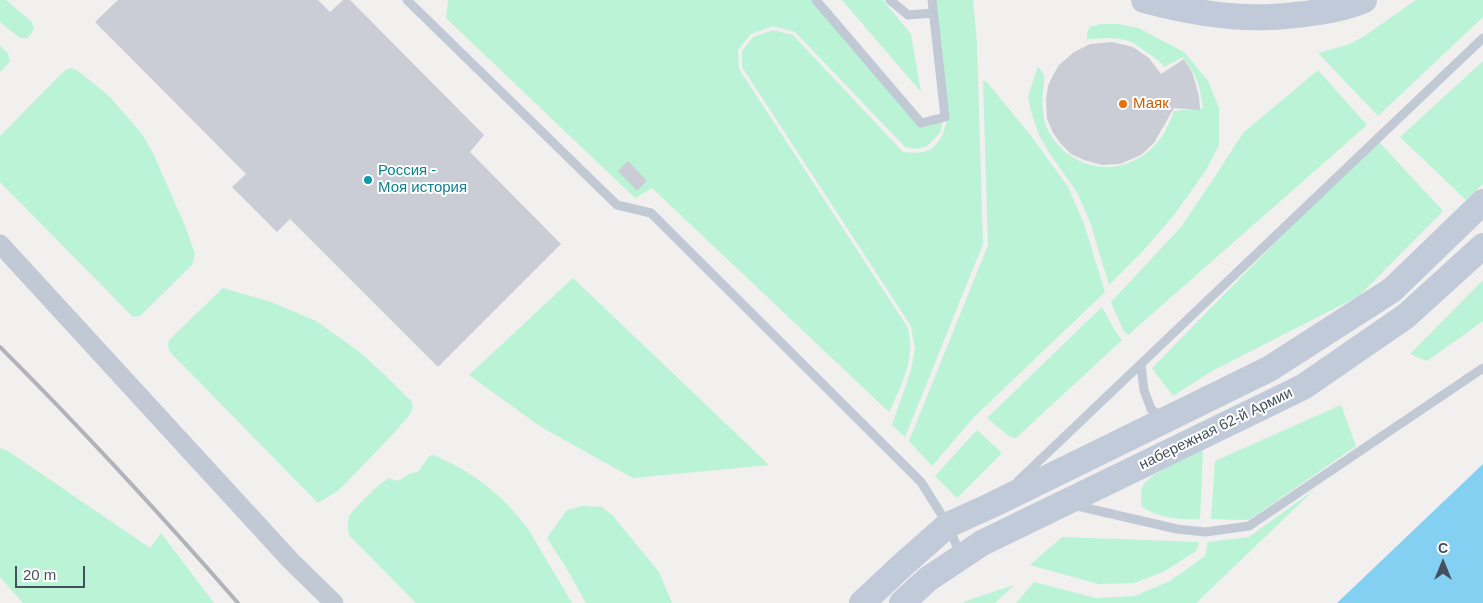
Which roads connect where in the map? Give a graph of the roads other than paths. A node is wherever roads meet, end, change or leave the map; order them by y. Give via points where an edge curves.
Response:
1 (407, 0) edge
2 (816, 0) edge
3 (890, 0) edge
4 (932, 0) edge
5 (1144, 0) edge
6 (1212, 0) edge
7 (1364, 0) edge
8 (933, 13) junction
9 (1233, 16) junction
10 (1483, 38) edge
11 (1483, 202) edge
12 (0, 244) edge
13 (1483, 246) edge
14 (1141, 365) junction
15 (1483, 368) edge
16 (1166, 420) junction
17 (1063, 503) junction
18 (992, 505) junction
19 (948, 525) junction
20 (961, 556) junction
21 (334, 603) edge
22 (862, 603) edge
23 (902, 603) edge

1 - 19 lane via 617,205 651,213 921,482
2 - 8 lane via 921,123 945,117
3 - 8 lane via 908,15
4 - 8 lane
5 - 9 main road
6 - 9 street
7 - 9 main road via 1322,12 1270,18
10 - 14 lane
11 - 16 main road, набережная 62-й Армии via 1392,290 1269,369
12 - 21 street via 291,561
13 - 17 main road, набережная 62-й Армии via 1406,316 1303,387
14 - 16 lane via 1144,390 1151,408
14 - 18 lane
15 - 17 lane via 1249,526 1205,532 1177,529
16 - 18 main road, набережная 62-й Армии
17 - 20 main road, набережная 62-й Армии
18 - 19 main road, набережная 62-й Армии
19 - 20 lane
19 - 22 main road, набережная 62-й Армии
20 - 23 main road, набережная 62-й Армии via 928,578

